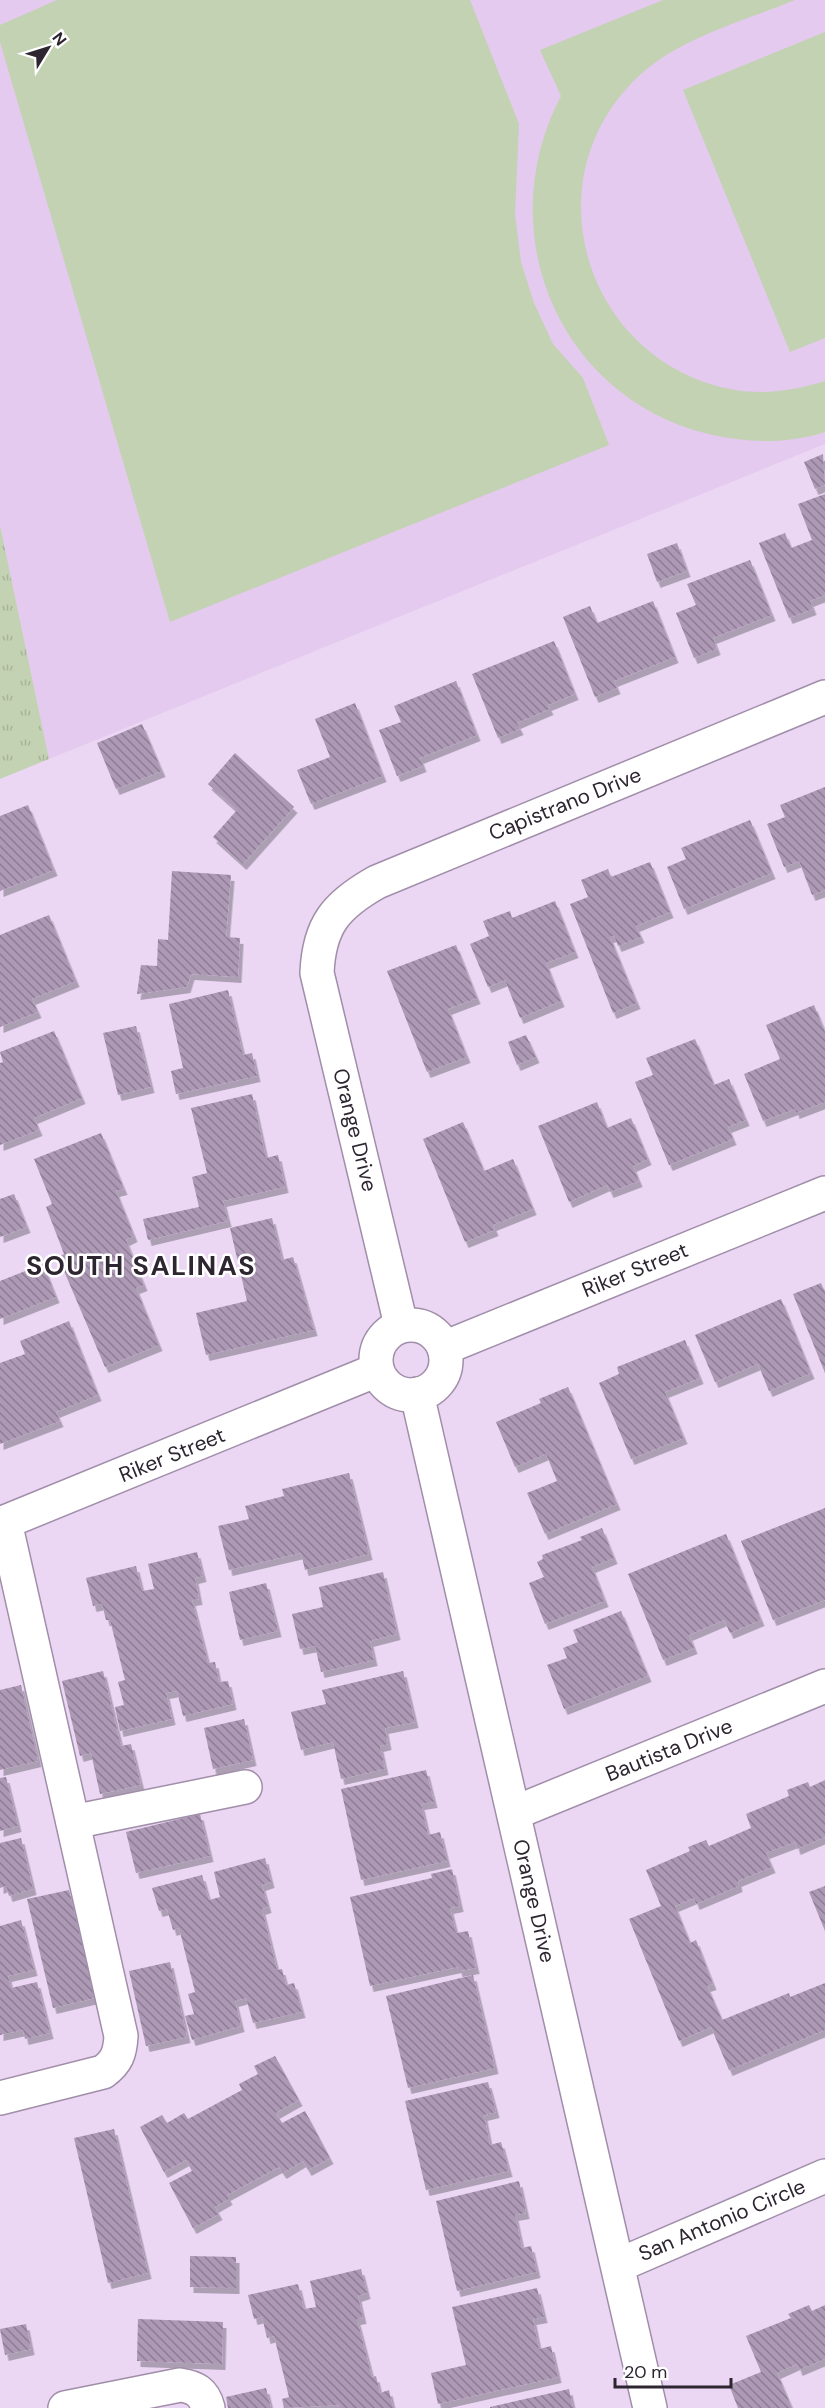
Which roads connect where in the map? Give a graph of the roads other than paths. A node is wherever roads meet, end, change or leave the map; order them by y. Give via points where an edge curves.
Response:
1 (825, 697) edge
2 (322, 935) joint
3 (825, 1193) edge
4 (401, 1325) junction
5 (444, 1348) junction
6 (377, 1370) junction
7 (417, 1394) junction
8 (2, 1523) edge
9 (825, 1686) edge
10 (245, 1786) dead end
11 (514, 1813) junction
12 (73, 1822) junction
13 (0, 2098) edge
14 (825, 2176) edge
15 (619, 2265) junction
16 (65, 2408) edge
17 (208, 2408) edge
18 (650, 2408) edge

1 - 2 street, Capistrano Drive via 377,882 342,904
2 - 4 street, Orange Drive via 317,973
3 - 5 street, Riker Street
4 - 5 street via 412,1324 431,1331
4 - 6 street via 383,1338 378,1348
5 - 7 street via 445,1368 441,1377 427,1391
6 - 7 street via 388,1387 407,1395
6 - 8 street, Riker Street
7 - 11 street, Orange Drive
8 - 12 street
9 - 11 street, Bautista Drive
10 - 12 street
11 - 15 street, Orange Drive
12 - 13 street via 119,2026 120,2051 114,2064 103,2072
14 - 15 street, San Antonio Circle
15 - 18 street, Orange Drive
16 - 17 street via 180,2385 201,2393

